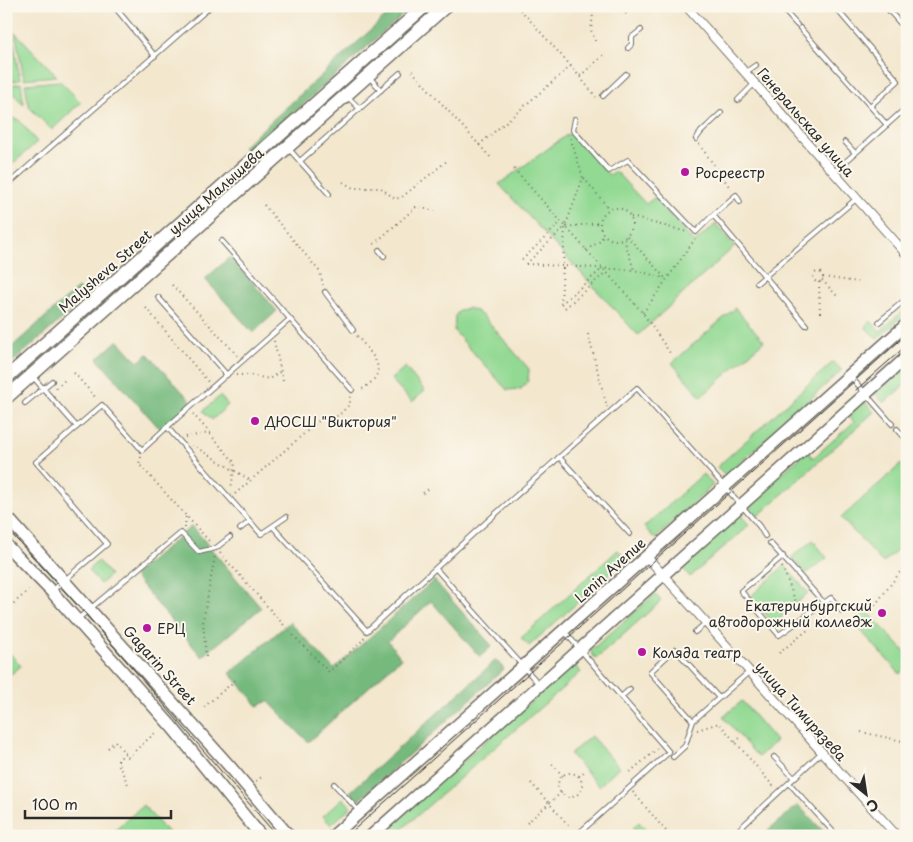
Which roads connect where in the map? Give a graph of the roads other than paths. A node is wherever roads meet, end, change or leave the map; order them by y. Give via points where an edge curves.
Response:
1 (114, 6) edge
2 (211, 6) edge
3 (446, 6) edge
4 (686, 6) edge
5 (780, 6) edge
6 (834, 6) edge
7 (885, 6) edge
8 (422, 7) edge
9 (907, 18) edge
10 (641, 30) dead end
11 (628, 48) dead end
12 (155, 56) junction
13 (756, 65) dead end
14 (746, 72) junction
15 (400, 73) dead end
16 (626, 74) dead end
17 (368, 76) junction
18 (756, 82) junction
19 (381, 90) junction
20 (346, 95) junction
21 (603, 96) dead end
22 (738, 100) dead end
23 (870, 106) junction
24 (907, 107) edge
25 (360, 109) junction
26 (722, 113) dead end
27 (575, 119) dead end
28 (886, 125) junction
29 (696, 139) road end
30 (845, 142) dead end
31 (288, 147) junction
32 (855, 153) junction
33 (300, 162) junction
34 (833, 173) junction
35 (6, 186) edge
36 (329, 194) dead end
37 (856, 199) junction
38 (740, 202) dead end
39 (713, 215) junction
40 (222, 241) dead end
41 (379, 250) dead end
42 (907, 255) edge
43 (384, 256) dead end
44 (765, 277) junction
45 (757, 283) dead end
46 (325, 292) road end
47 (158, 297) dead end
48 (907, 298) edge
49 (290, 319) junction
50 (879, 322) dead end
51 (907, 324) edge
52 (806, 325) dead end
53 (352, 330) road end
54 (907, 357) edge
55 (227, 374) junction
56 (32, 376) junction
57 (850, 376) junction
58 (6, 378) edge
59 (52, 381) dead end
60 (43, 388) junction
61 (352, 390) road end
62 (865, 394) junction
63 (6, 398) edge
64 (25, 403) dead end
65 (892, 424) dead end
66 (77, 427) junction
67 (167, 427) junction
68 (897, 430) dead end
69 (907, 440) edge
70 (559, 457) junction
71 (725, 487) junction
72 (741, 505) junction
73 (6, 516) edge
74 (286, 517) dead end
75 (249, 522) junction
76 (274, 528) junction
77 (240, 529) dead end
78 (630, 534) dead end
79 (765, 536) dead end
80 (230, 537) dead end
81 (770, 543) dead end
82 (6, 545) edge
83 (783, 556) junction
84 (646, 557) junction
85 (436, 569) junction
86 (662, 575) junction
87 (63, 581) junction
88 (52, 592) junction
89 (824, 603) junction
90 (90, 608) junction
91 (842, 612) dead end
92 (77, 620) junction
93 (706, 623) junction
94 (564, 631) junction
95 (695, 632) dead end
96 (580, 649) junction
97 (524, 667) junction
98 (750, 672) junction
99 (540, 685) junction
100 (630, 689) dead end
101 (621, 697) junction
102 (719, 698) junction
103 (693, 721) junction
104 (822, 752) junction
105 (673, 757) dead end
106 (774, 757) dead end
107 (794, 778) junction
108 (789, 783) junction
109 (334, 784) dead end
110 (359, 812) junction
111 (577, 835) edge
112 (261, 836) edge
113 (289, 836) edge
114 (333, 836) edge
115 (372, 836) edge
116 (732, 836) edge
117 (837, 836) edge
118 (897, 836) edge

1 - 12 lane
2 - 12 lane
3 - 17 main road, улица Малышева
4 - 14 street, Генеральская улица
5 - 23 lane
6 - 23 lane via 898,81
7 - 9 lane via 900,23
8 - 58 main road, Malysheva Street
10 - 11 lane via 632,38
12 - 35 lane
13 - 14 lane
14 - 18 street, Генеральская улица
15 - 19 lane
16 - 21 lane
17 - 19 lane
17 - 20 main road, улица Малышева
18 - 22 lane
18 - 34 street, Генеральская улица
19 - 25 lane
20 - 25 lane
20 - 31 main road, улица Малышева
23 - 28 lane
24 - 28 lane
25 - 33 lane
26 - 29 lane
27 - 39 lane via 573,130 609,172 628,160 697,234
28 - 32 lane
30 - 32 lane
31 - 33 lane
31 - 56 main road, улица Малышева
32 - 34 lane
33 - 36 lane
34 - 37 street, Генеральская улица
37 - 42 street, Генеральская улица
37 - 44 lane
38 - 39 lane via 736,195
39 - 44 lane
40 - 49 lane
41 - 43 lane
44 - 45 lane
44 - 52 lane
46 - 53 lane
47 - 55 lane
48 - 50 lane
49 - 55 lane
49 - 61 lane
51 - 57 main road, Lenin Avenue
54 - 62 main road
55 - 67 lane
56 - 60 lane
56 - 63 main road, улица Малышева
57 - 62 lane
57 - 71 main road, Lenin Avenue
59 - 60 lane
60 - 64 lane
60 - 66 lane
62 - 65 lane
62 - 72 main road
66 - 67 lane via 102,405 142,450
66 - 87 lane via 36,462 107,544
67 - 75 lane
68 - 69 lane
70 - 71 lane via 636,388
70 - 78 lane
70 - 85 lane
71 - 72 lane
71 - 84 main road, Lenin Avenue
72 - 79 lane
72 - 86 main road
73 - 87 main road, Gagarin Street
74 - 76 lane
75 - 76 lane via 260,534
75 - 77 lane
76 - 85 lane via 367,631
80 - 90 lane via 216,548 199,552 181,533
81 - 83 lane
82 - 88 main road
83 - 89 lane
83 - 89 lane via 741,591 779,635
84 - 86 street, улица Тимирязева
84 - 94 main road, Lenin Avenue
85 - 97 lane
86 - 93 street, улица Тимирязева
86 - 96 main road
87 - 88 lane
87 - 90 main road, Gagarin Street
88 - 92 main road
89 - 91 lane via 831,598
90 - 92 lane
90 - 113 main road, Gagarin Street
92 - 112 main road via 178,734
93 - 95 lane
93 - 98 street, улица Тимирязева
94 - 96 lane
94 - 97 main road, Lenin Avenue
96 - 99 main road
96 - 101 lane
97 - 99 lane
97 - 110 main road, Lenin Avenue
98 - 102 lane
98 - 104 street, улица Тимирязева
99 - 115 main road
100 - 101 lane
101 - 111 lane via 669,752
102 - 103 lane
102 - 103 lane via 677,647 648,674
103 - 105 lane via 685,746
104 - 107 lane
104 - 118 street, улица Тимирязева
106 - 107 lane
107 - 108 lane
108 - 116 lane
108 - 117 lane
109 - 110 lane
110 - 114 main road, Lenin Avenue

